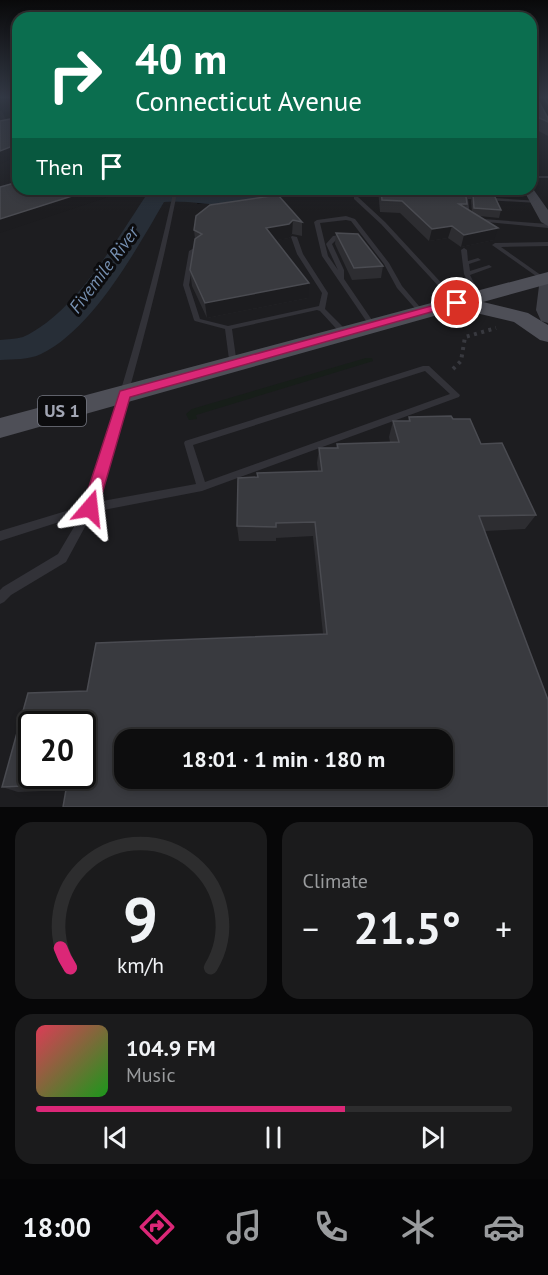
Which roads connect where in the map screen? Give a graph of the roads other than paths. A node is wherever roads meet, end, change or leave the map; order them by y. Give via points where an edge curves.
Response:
1 (174, 195) edge
2 (533, 195) edge
3 (356, 198) dead end
4 (538, 202) junction
5 (547, 221) edge
6 (294, 237) edge
7 (548, 244) edge
8 (198, 248) edge
9 (464, 250) edge
10 (506, 253) junction
11 (494, 256) dead end
12 (478, 260) dead end
13 (516, 261) junction
14 (466, 263) junction
15 (387, 264) junction
16 (505, 264) dead end
17 (489, 267) dead end
18 (467, 274) junction
19 (341, 279) junction
20 (546, 281) edge
21 (467, 299) junction
22 (322, 309) junction
23 (422, 313) junction
24 (548, 317) edge
25 (373, 326) junction
26 (228, 328) junction
27 (346, 334) junction
28 (548, 335) edge
29 (233, 365) junction
30 (124, 394) junction
31 (0, 428) edge
32 (202, 487) junction
33 (90, 508) junction
34 (0, 536) edge
35 (0, 598) edge

1 - 30 lane via 162,256
2 - 4 street
3 - 21 lane via 380,218 430,276
4 - 5 street
4 - 5 lane via 465,197 468,219
6 - 22 lane via 300,254 326,293
7 - 10 lane via 495,245
8 - 26 lane via 192,251 186,285 197,320
9 - 14 lane
10 - 11 lane
10 - 13 lane
12 - 14 lane
13 - 16 lane
13 - 20 lane
14 - 18 lane
15 - 19 lane via 374,259 357,238 335,237 329,244
15 - 19 lane via 353,220 321,220 317,226 325,256
15 - 23 lane via 399,287
17 - 18 lane
18 - 21 lane
19 - 25 lane
20 - 21 main road, US 1
20 - 24 street
21 - 23 main road, US 1
21 - 28 main road via 521,317
22 - 26 lane
22 - 27 lane
23 - 25 main road, US 1
25 - 27 main road, US 1
26 - 29 lane
27 - 29 main road, US 1
29 - 30 main road, US 1
30 - 31 main road, US 1
30 - 33 lane
32 - 32 lane via 235,475 456,395 426,368 188,443
32 - 33 lane
33 - 34 lane
33 - 35 lane via 62,558

